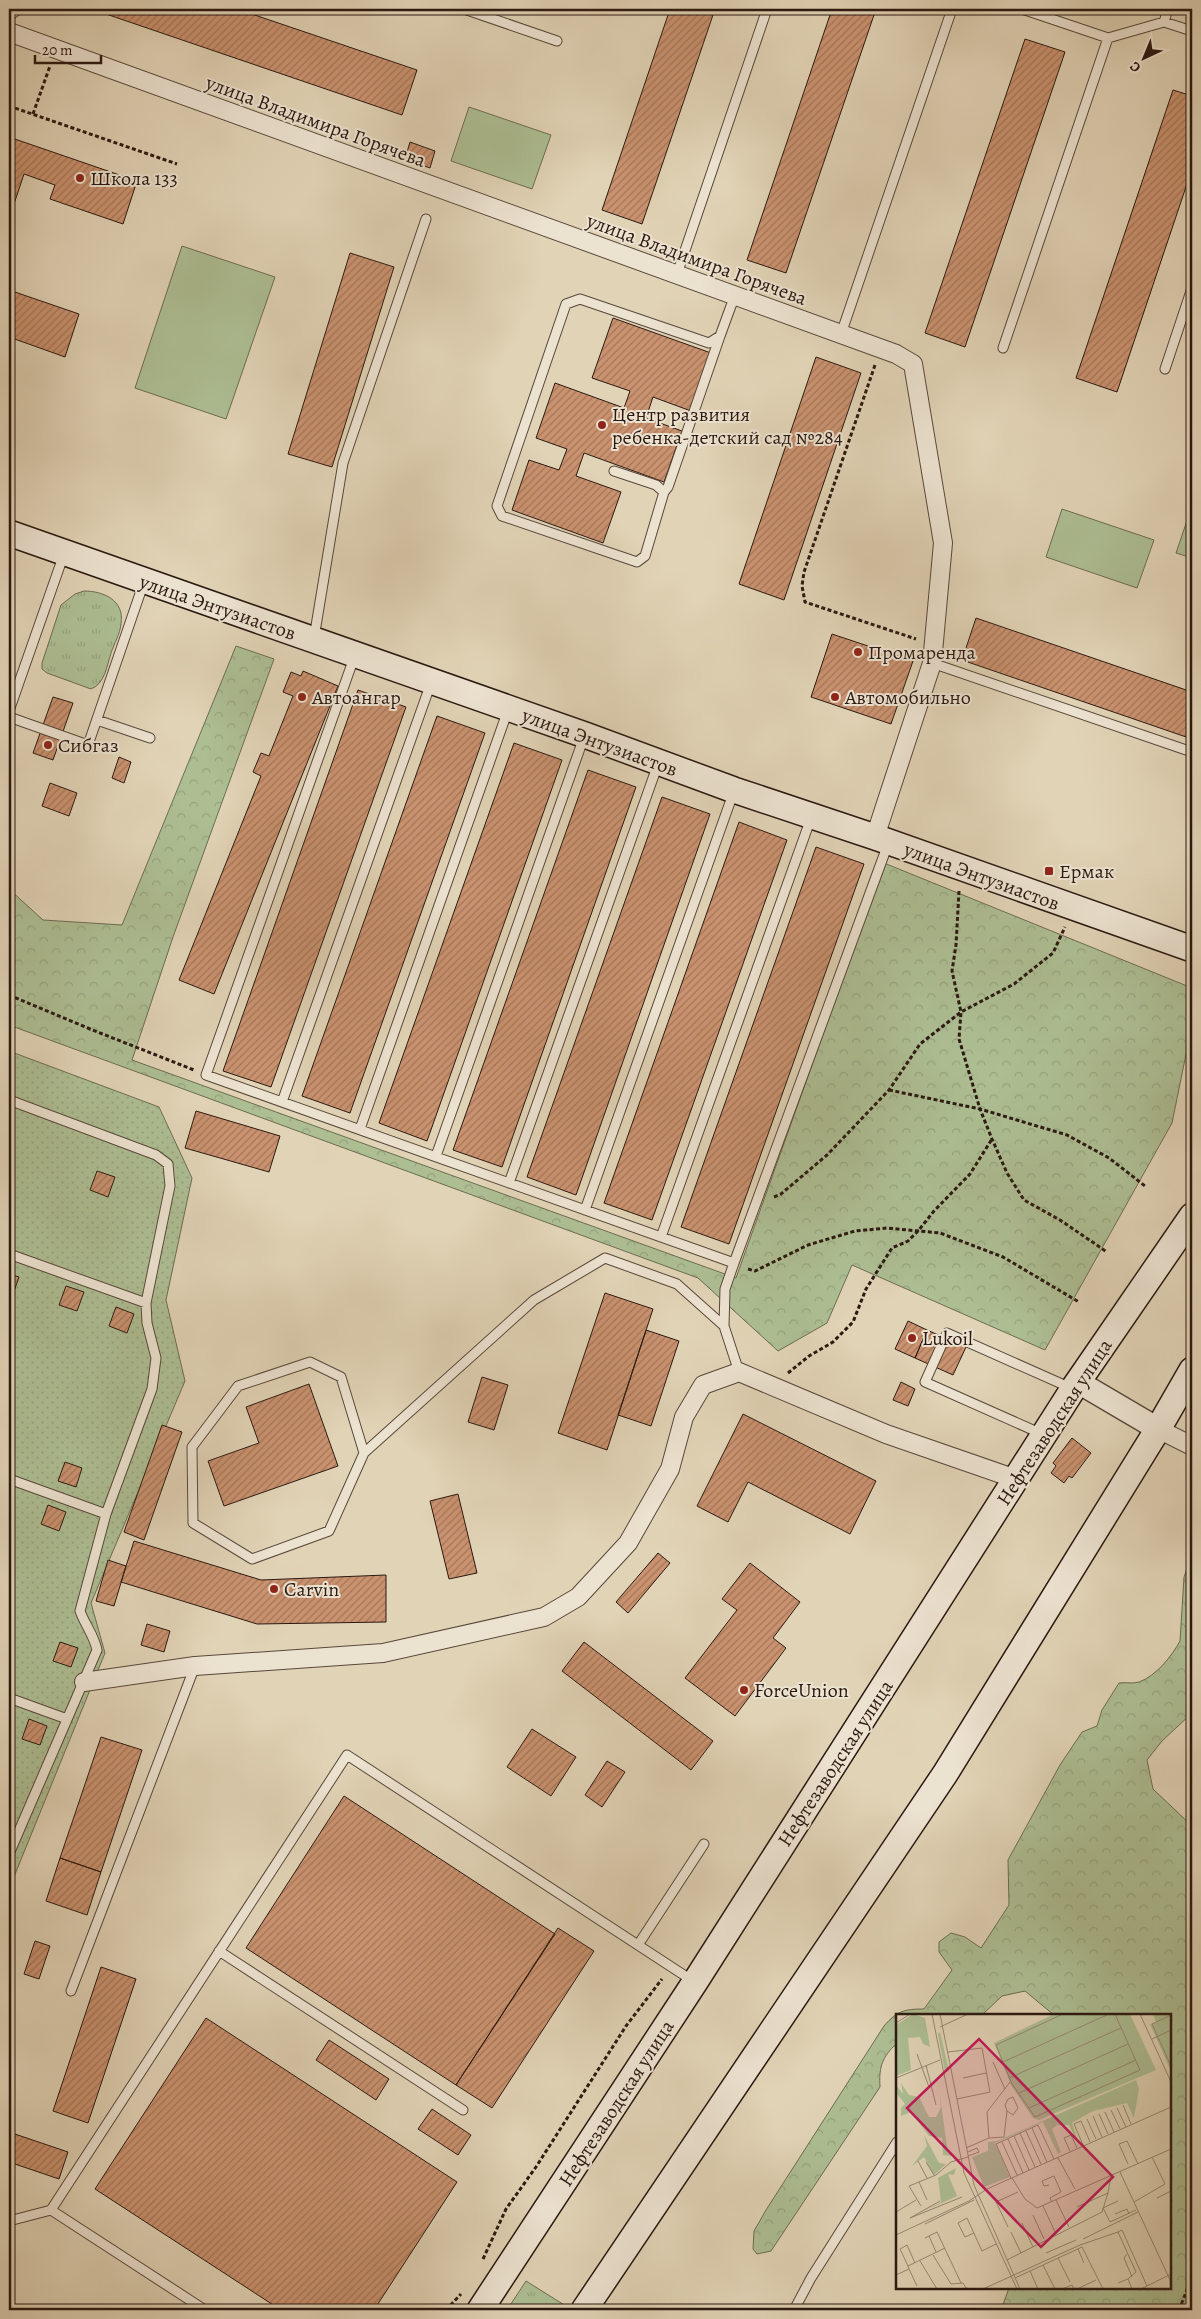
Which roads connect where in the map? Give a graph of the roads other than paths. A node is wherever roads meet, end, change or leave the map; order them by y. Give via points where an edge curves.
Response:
1 (20, 9) edge
2 (464, 9) edge
3 (767, 9) edge
4 (952, 9) edge
5 (1022, 9) edge
6 (1168, 9) edge
7 (9, 16) edge
8 (1164, 22) junction
9 (9, 32) edge
10 (1192, 32) edge
11 (1108, 38) junction
12 (557, 41) dead end
13 (426, 219) dead end
14 (677, 274) junction
15 (1192, 288) edge
16 (735, 295) junction
17 (842, 334) junction
18 (720, 336) junction
19 (1003, 348) dead end
20 (1165, 369) dead end
21 (614, 471) dead end
22 (664, 492) junction
23 (9, 533) edge
24 (64, 553) junction
25 (144, 582) junction
26 (314, 641) junction
27 (355, 655) junction
28 (932, 663) junction
29 (432, 682) junction
30 (509, 709) junction
31 (9, 711) edge
32 (9, 717) edge
33 (97, 720) junction
34 (585, 736) junction
35 (150, 738) dead end
36 (1192, 752) edge
37 (658, 764) junction
38 (734, 790) junction
39 (812, 816) junction
40 (882, 840) junction
41 (1192, 949) edge
42 (9, 1100) edge
43 (282, 1102) junction
44 (360, 1130) junction
45 (436, 1156) junction
46 (509, 1183) junction
47 (585, 1210) junction
48 (1192, 1216) edge
49 (661, 1237) junction
50 (9, 1254) edge
51 (734, 1263) junction
52 (146, 1303) junction
53 (724, 1326) junction
54 (1192, 1370) edge
55 (740, 1372) junction
56 (1076, 1385) junction
57 (1158, 1429) junction
58 (1044, 1435) junction
59 (1192, 1446) edge
60 (364, 1453) junction
61 (9, 1479) edge
62 (1016, 1479) junction
63 (106, 1514) junction
64 (195, 1666) junction
65 (84, 1682) junction
66 (9, 1698) edge
67 (67, 1719) junction
68 (704, 1844) dead end
69 (9, 1854) edge
70 (638, 1945) junction
71 (219, 1951) junction
72 (695, 1982) junction
73 (72, 1992) dead end
74 (462, 2110) dead end
75 (896, 2144) edge
76 (51, 2210) junction
77 (9, 2221) edge
78 (205, 2310) edge
79 (480, 2310) edge
80 (584, 2310) edge
81 (794, 2310) edge

1 - 7 lane
2 - 12 lane
3 - 14 lane
4 - 17 lane
5 - 11 lane
6 - 8 lane
8 - 10 lane
8 - 11 lane
9 - 14 street, улица Владимира Горячева
11 - 19 lane
13 - 26 lane via 343,464
14 - 16 street, улица Владимира Горячева
15 - 20 lane
16 - 17 street, улица Владимира Горячева
16 - 18 lane
17 - 28 street, улица Владимира Горячева via 896,354 913,364 943,543
18 - 22 lane
18 - 22 lane via 709,343 580,299 566,304 497,506 502,516 637,562 645,556
21 - 22 lane via 656,485
23 - 24 main road, улица Энтузиастов
24 - 25 main road, улица Энтузиастов
24 - 31 lane
25 - 26 main road, улица Энтузиастов
25 - 33 lane
26 - 27 main road, улица Энтузиастов
27 - 29 main road, улица Энтузиастов
27 - 43 lane via 206,1074
28 - 36 lane
28 - 40 street, улица Владимира Горячева
29 - 30 main road, улица Энтузиастов
29 - 43 lane
30 - 34 main road, улица Энтузиастов
30 - 44 lane
32 - 33 lane via 88,745
33 - 35 lane
34 - 37 main road, улица Энтузиастов
34 - 45 lane
37 - 38 main road, улица Энтузиастов
37 - 46 lane
38 - 39 main road, улица Энтузиастов
38 - 47 lane
39 - 40 main road, улица Энтузиастов
39 - 49 lane
40 - 41 main road, улица Энтузиастов
40 - 51 lane
42 - 52 lane via 156,1154 168,1164 170,1186
43 - 44 lane
44 - 45 lane
45 - 46 lane
46 - 47 lane
47 - 49 lane
48 - 56 main road, Нефтезаводская улица
49 - 51 lane
50 - 52 lane
51 - 53 lane via 725,1289
52 - 63 lane via 156,1358 152,1389
53 - 55 lane
53 - 60 lane via 677,1284 605,1258 534,1300
54 - 57 main road
55 - 62 street via 886,1434
55 - 64 street via 702,1385 684,1416 670,1468 628,1543 578,1597 544,1618 383,1653
56 - 57 street
56 - 58 main road, Нефтезаводская улица
56 - 58 lane via 947,1333 925,1382
57 - 59 street
57 - 80 main road via 945,1774
58 - 62 main road, Нефтезаводская улица
60 - 60 lane via 329,1531 252,1559 193,1523 192,1447 238,1386 310,1362 341,1378
61 - 63 lane
62 - 72 main road, Нефтезаводская улица
63 - 65 lane via 80,1611 97,1650
64 - 65 street
64 - 73 lane
65 - 67 lane
66 - 67 lane
67 - 69 lane
68 - 70 lane
70 - 71 lane via 347,1755
70 - 72 lane
71 - 74 lane
71 - 76 lane
72 - 79 main road, Нефтезаводская улица
75 - 81 lane
76 - 77 lane
76 - 78 lane

